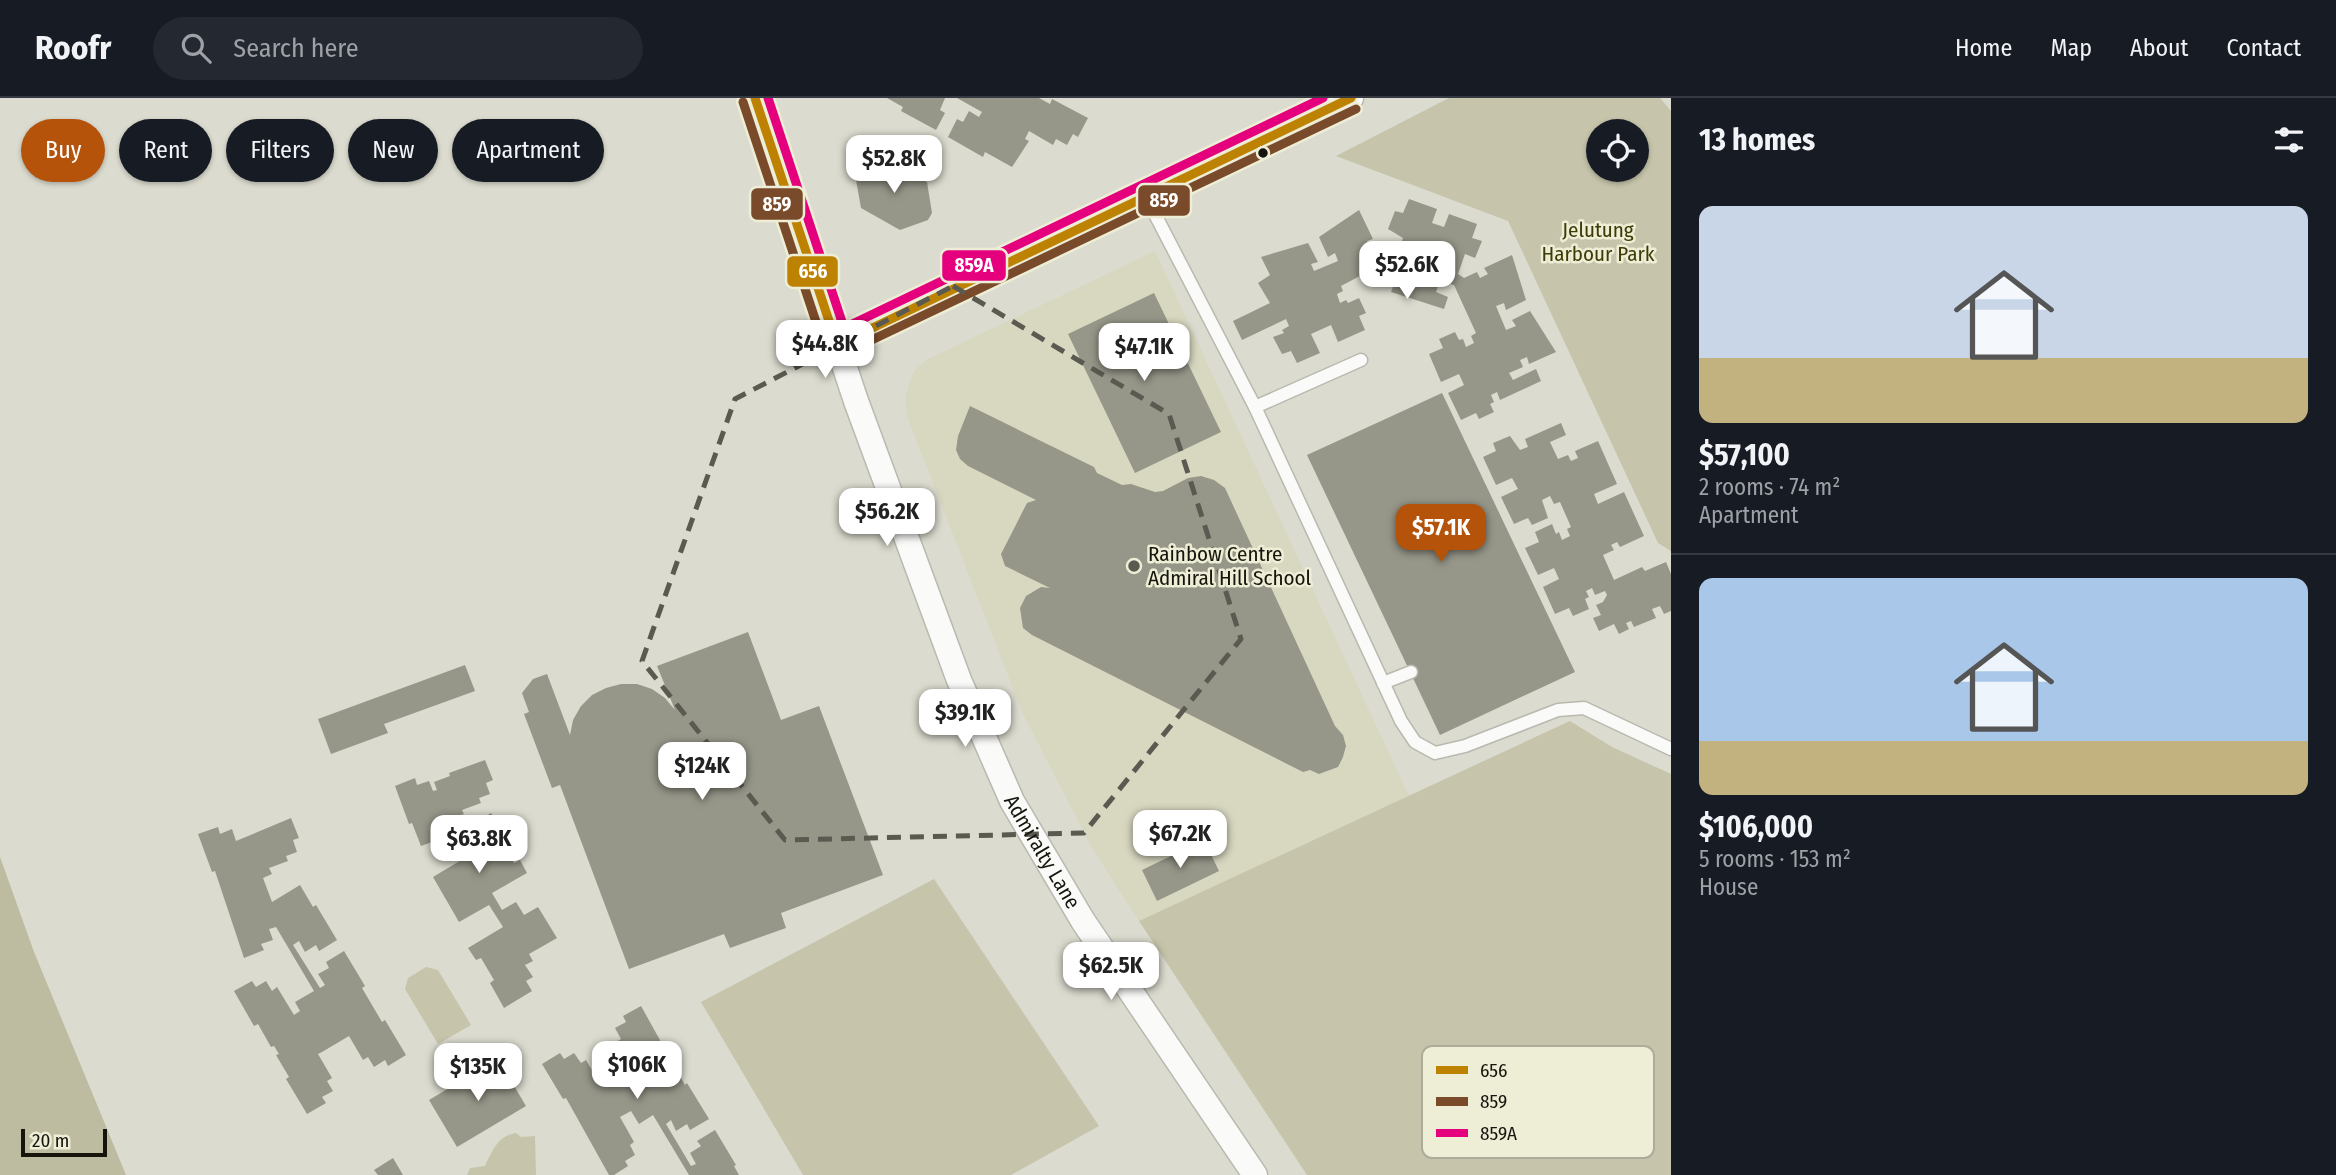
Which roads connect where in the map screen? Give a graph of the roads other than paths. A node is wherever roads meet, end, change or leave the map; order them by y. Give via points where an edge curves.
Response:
1 (755, 98) edge
2 (1351, 98) edge
3 (1146, 197) junction
4 (837, 345) junction
5 (1361, 360) dead end
6 (1255, 407) junction
7 (1411, 672) dead end
8 (1383, 683) junction
9 (1671, 749) edge
10 (1255, 1175) edge

1 - 4 street, Admiralty Lane
2 - 3 street
3 - 4 street
3 - 6 lane
4 - 10 street, Admiralty Lane via 959,680 1012,801 1083,921
5 - 6 lane
6 - 8 lane
7 - 8 lane
8 - 9 lane via 1415,742 1435,753 1558,710 1584,709

